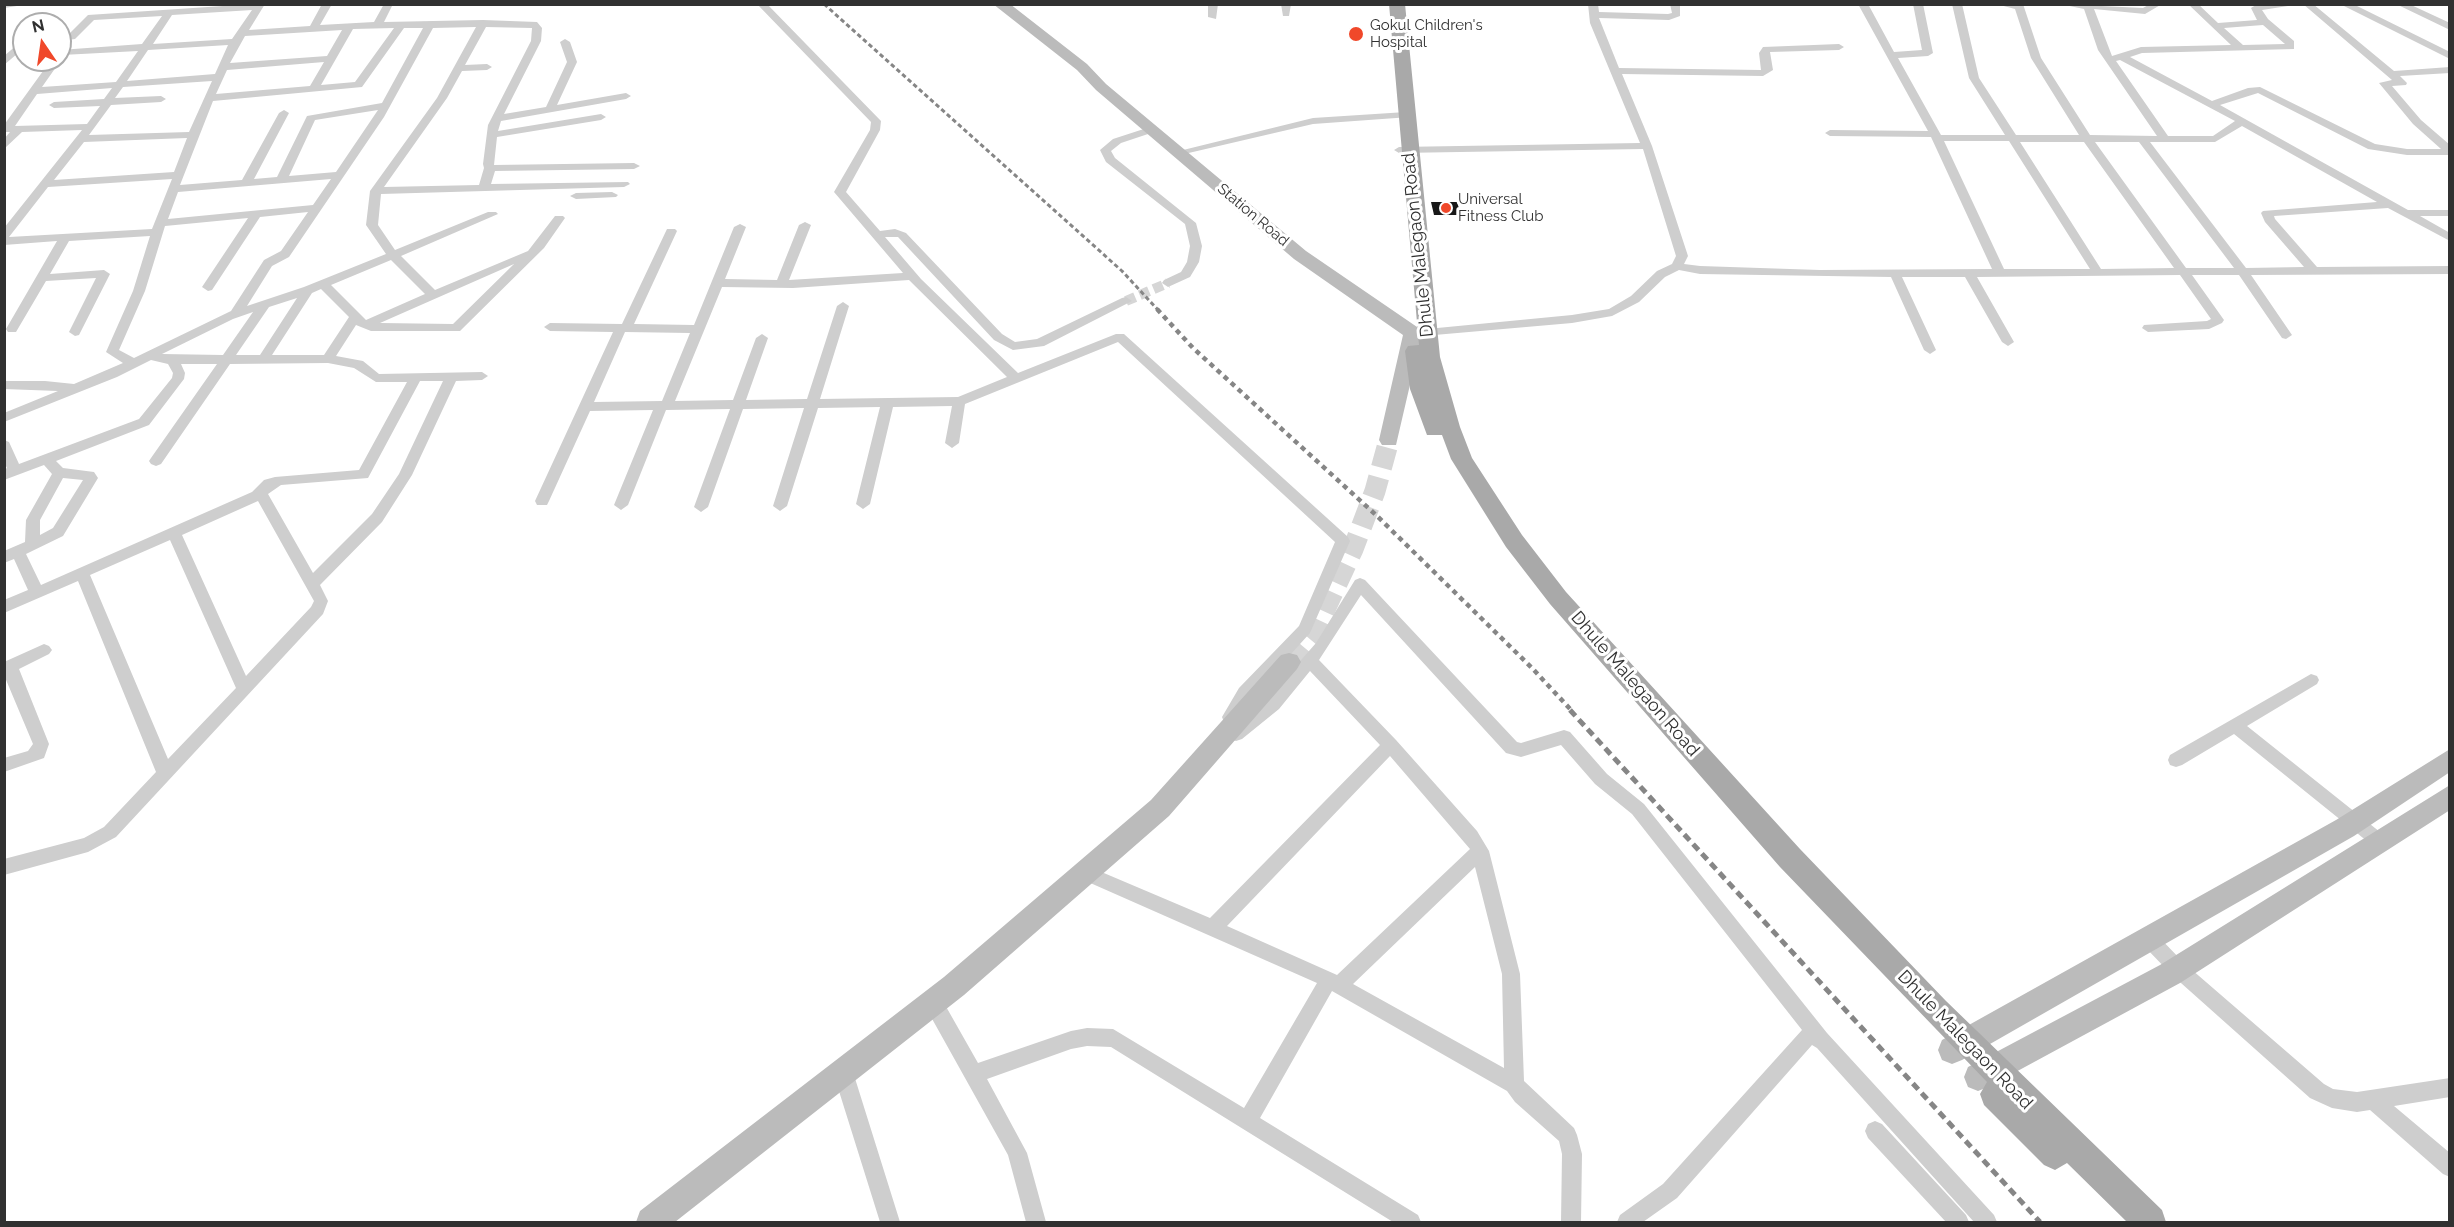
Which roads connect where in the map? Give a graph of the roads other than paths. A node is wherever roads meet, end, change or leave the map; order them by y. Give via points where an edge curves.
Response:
1 (26, 4) edge
2 (327, 4) edge
3 (389, 4) edge
4 (761, 4) edge
5 (1213, 4) edge
6 (1388, 4) edge
7 (1397, 4) edge
8 (1675, 4) edge
9 (1863, 4) edge
10 (1918, 4) edge
11 (1957, 4) edge
12 (2000, 4) edge
13 (2064, 4) edge
14 (2158, 4) edge
15 (2192, 4) edge
16 (2297, 4) edge
17 (2307, 4) edge
18 (2344, 4) edge
19 (2400, 4) edge
20 (4, 5) edge
21 (263, 5) edge
22 (2018, 5) edge
23 (998, 6) edge
24 (2103, 6) edge
25 (2088, 7) junction
26 (199, 8) edge
27 (2252, 8) edge
28 (1594, 10) edge
29 (169, 13) junction
30 (1213, 17) dead end
31 (2264, 21) junction
32 (483, 23) junction
33 (430, 24) junction
34 (377, 25) junction
35 (401, 25) junction
36 (2216, 26) junction
37 (349, 27) junction
38 (2450, 27) edge
39 (313, 29) junction
40 (72, 37) edge
41 (238, 37) junction
42 (566, 42) dead end
43 (1839, 46) dead end
44 (147, 47) junction
45 (2240, 48) junction
46 (72, 54) edge
47 (1891, 56) junction
48 (2121, 56) junction
49 (2450, 56) edge
50 (330, 59) junction
51 (2109, 60) junction
52 (487, 67) dead end
53 (458, 68) junction
54 (2450, 70) edge
55 (1616, 71) junction
56 (47, 72) edge
57 (221, 72) junction
58 (2392, 74) junction
59 (121, 84) junction
60 (313, 90) junction
61 (34, 91) junction
62 (626, 96) dead end
63 (209, 98) junction
64 (161, 99) dead end
65 (107, 102) junction
66 (2212, 104) junction
67 (54, 105) dead end
68 (386, 105) junction
69 (549, 109) junction
70 (284, 113) dead end
71 (1401, 115) junction
72 (601, 117) dead end
73 (497, 118) junction
74 (2242, 121) junction
75 (90, 127) junction
76 (19, 128) junction
77 (6, 129) edge
78 (1153, 129) junction
79 (1830, 133) dead end
80 (194, 135) junction
81 (491, 135) junction
82 (1935, 136) junction
83 (79, 139) junction
84 (2014, 139) junction
85 (2087, 139) junction
86 (2142, 139) junction
87 (2165, 139) junction
88 (4, 146) edge
89 (1647, 146) junction
90 (1404, 150) junction
91 (1180, 152) junction
92 (2450, 152) edge
93 (634, 166) dead end
94 (490, 168) junction
95 (179, 175) junction
96 (339, 175) junction
97 (282, 178) junction
98 (247, 181) junction
99 (45, 184) junction
100 (624, 184) dead end
101 (484, 188) junction
102 (174, 189) junction
103 (426, 189) junction
104 (376, 191) junction
105 (612, 195) dead end
106 (2390, 204) junction
107 (317, 208) junction
108 (258, 212) junction
109 (2405, 213) junction
110 (2450, 213) edge
111 (492, 214) dead end
112 (560, 218) dead end
113 (805, 225) dead end
114 (159, 227) junction
115 (740, 227) dead end
116 (671, 231) dead end
117 (4, 236) edge
118 (877, 236) junction
119 (65, 238) junction
120 (2450, 238) edge
121 (4, 241) edge
122 (535, 250) junction
123 (392, 254) junction
124 (1677, 266) junction
125 (2450, 270) edge
126 (2314, 271) junction
127 (2243, 272) junction
128 (2099, 273) junction
129 (2182, 273) junction
130 (1895, 274) junction
131 (1969, 274) junction
132 (2000, 274) junction
133 (912, 276) junction
134 (42, 278) junction
135 (719, 283) junction
136 (782, 283) junction
137 (323, 284) junction
138 (1168, 284) tunnel mouth
139 (208, 287) dead end
140 (308, 290) junction
141 (433, 295) junction
142 (1126, 302) tunnel mouth
143 (265, 304) junction
144 (843, 306) dead end
145 (236, 314) junction
146 (360, 321) junction
147 (550, 327) dead end
148 (623, 328) junction
149 (2148, 328) dead end
150 (12, 329) dead end
151 (699, 329) junction
152 (75, 332) dead end
153 (1420, 333) junction
154 (2286, 335) dead end
155 (762, 338) dead end
156 (2008, 342) dead end
157 (1930, 350) dead end
158 (150, 355) junction
159 (227, 359) junction
160 (328, 359) junction
161 (172, 360) junction
162 (263, 360) junction
163 (133, 363) junction
164 (482, 375) dead end
165 (452, 376) junction
166 (416, 377) junction
167 (1017, 379) junction
168 (4, 385) edge
169 (75, 389) junction
170 (959, 401) junction
171 (812, 403) junction
172 (887, 403) junction
173 (739, 404) junction
174 (665, 405) junction
175 (584, 407) junction
176 (4, 418) edge
177 (1389, 440) tunnel mouth
178 (952, 443) dead end
179 (5, 448) edge
180 (45, 458) junction
181 (156, 461) dead end
182 (10, 472) edge
183 (59, 473) junction
184 (257, 496) junction
185 (542, 501) dead end
186 (863, 504) dead end
187 (621, 506) dead end
188 (780, 506) dead end
189 (701, 507) dead end
190 (174, 532) junction
191 (13, 552) edge
192 (82, 573) junction
193 (313, 582) junction
194 (37, 593) junction
195 (4, 607) edge
196 (44, 650) dead end
197 (1299, 662) junction
198 (7, 667) edge
199 (2311, 680) dead end
200 (244, 689) junction
201 (2235, 725) junction
202 (1390, 745) junction
203 (2450, 759) edge
204 (2176, 760) dead end
205 (4, 765) edge
206 (1197, 767) junction
207 (165, 773) junction
208 (2450, 796) edge
209 (2355, 822) junction
210 (2379, 841) junction
211 (1480, 850) junction
212 (4, 867) edge
213 (1085, 873) junction
214 (1213, 928) junction
215 (2149, 939) junction
216 (2178, 969) junction
217 (1334, 982) junction
218 (933, 1002) junction
219 (1819, 1037) junction
220 (1959, 1046) junction
221 (843, 1072) junction
222 (1986, 1073) junction
223 (974, 1074) junction
224 (1515, 1084) junction
225 (2450, 1087) edge
226 (2372, 1099) junction
227 (1247, 1121) junction
228 (1875, 1131) dead end
229 (2450, 1167) edge
230 (651, 1222) edge
231 (890, 1222) edge
232 (1035, 1222) edge
233 (1411, 1222) edge
234 (1571, 1222) edge
235 (1627, 1222) edge
236 (1959, 1222) edge
237 (1987, 1222) edge
238 (2127, 1222) edge
239 (2150, 1222) edge

1 - 20 street
2 - 39 street
3 - 34 street
4 - 118 street via 876,121 875,130 840,192
5 - 30 street
6 - 71 main road
7 - 71 main road, Dhule Malegaon Road
8 - 28 street via 1677,14 1669,17
9 - 47 street
10 - 47 street via 1928,53
11 - 84 street via 1974,78
12 - 22 street
13 - 25 street
14 - 24 street via 2145,11
15 - 36 street
16 - 27 street
17 - 58 street
18 - 49 street
19 - 38 street
21 - 26 street
21 - 41 street
22 - 85 street via 2036,58
23 - 78 street, Station Road via 1042,51 1101,87
24 - 25 street
25 - 51 street
26 - 29 street
27 - 31 street
28 - 55 street
29 - 40 street via 91,17
29 - 44 street
31 - 36 street
31 - 45 street via 2290,47
32 - 33 street
32 - 53 street
32 - 73 street via 530,22 537,28 536,41
33 - 35 street
33 - 68 street
34 - 35 street
34 - 37 street
35 - 60 street via 361,83
36 - 45 street
37 - 39 street
37 - 50 street
39 - 41 street
41 - 44 street
41 - 57 street
42 - 69 street via 572,62
43 - 55 street via 1767,49 1764,53 1768,70 1763,73
44 - 46 street
44 - 59 street
45 - 48 street via 2141,50
47 - 82 street
48 - 51 street
48 - 66 street
50 - 57 street
50 - 60 street
51 - 87 street
52 - 53 street
53 - 104 street via 437,105
54 - 58 street
55 - 89 street
56 - 61 street
57 - 59 street
57 - 63 street
58 - 92 street via 2402,82 2384,83 2417,122
59 - 61 street
59 - 65 street
60 - 63 street
61 - 77 street
62 - 69 street
63 - 80 street
64 - 65 street
65 - 67 street
65 - 75 street
66 - 74 street
66 - 92 street via 2260,90 2373,147 2407,153
68 - 96 street
68 - 97 street via 311,118
69 - 73 street
70 - 98 street
71 - 90 main road, Dhule Malegaon Road
71 - 91 street via 1313,121
72 - 81 street
73 - 81 street
74 - 87 street via 2215,139
74 - 106 street
75 - 76 street
75 - 83 street
76 - 77 street
76 - 88 street
78 - 91 street, Station Road
78 - 138 street via 1117,141 1105,150 1110,160 1190,223 1196,246 1193,262 1186,274
79 - 82 street
80 - 83 street
80 - 95 street
81 - 94 street
82 - 84 street
82 - 132 street
83 - 99 street
84 - 85 street
84 - 128 street
85 - 86 street
85 - 129 street
86 - 87 street
86 - 127 street
89 - 90 street
89 - 124 street via 1682,256
90 - 153 main road, Dhule Malegaon Road
91 - 153 street, Station Road via 1300,255
93 - 94 street
94 - 101 street
95 - 99 street
95 - 102 street
96 - 97 street
96 - 107 street
97 - 98 street
98 - 102 street
99 - 117 street
100 - 101 street
101 - 103 street
102 - 114 street
103 - 104 street
103 - 105 street via 435,198
104 - 123 street via 371,223
106 - 109 street
106 - 126 street via 2267,213
107 - 108 street
107 - 145 street via 285,254 268,263
108 - 114 street
108 - 139 street
109 - 110 street
109 - 120 street
111 - 123 street
112 - 122 street
113 - 136 street
114 - 119 street
114 - 163 street via 139,291 112,352
115 - 135 street
116 - 148 street
118 - 133 street
118 - 142 street via 895,232 902,235 998,337 1012,346 1040,343
119 - 121 street
119 - 134 street
122 - 141 street
122 - 146 street via 456,328 377,328
123 - 137 street
123 - 141 street
124 - 130 street via 1700,270
124 - 153 street via 1612,312
125 - 126 street
126 - 127 street
127 - 129 street
127 - 154 street
128 - 129 street
128 - 132 street
129 - 149 street via 2218,320 2209,325
130 - 131 street
130 - 157 street
131 - 132 street
131 - 156 street
133 - 136 street
133 - 167 street
134 - 150 street
134 - 152 street via 104,274
135 - 136 street
135 - 151 street
137 - 140 street
137 - 146 street
140 - 143 street
140 - 162 street
141 - 146 street
143 - 145 street
143 - 159 street
144 - 171 street
145 - 158 street
146 - 160 street
147 - 148 street
148 - 151 street
148 - 175 street
151 - 174 street
153 - 177 street
153 - 220 main road, Dhule Malegaon Road via 1420,388 1441,446 1487,523 1561,621 1880,977
155 - 173 street
158 - 161 street
158 - 163 street
159 - 161 street
159 - 162 street
159 - 181 street
160 - 162 street
160 - 166 street via 358,364 376,378
161 - 180 street via 178,379 144,422
163 - 169 street
164 - 165 street
165 - 166 street
165 - 193 street via 405,475 377,518
166 - 184 street via 363,475 280,480
167 - 170 street
167 - 206 street via 1120,337 1343,541 1305,629 1245,693
168 - 169 street
169 - 176 street
170 - 172 street
170 - 178 street
171 - 172 street
171 - 173 street
171 - 188 street
172 - 186 street
173 - 174 street
173 - 189 street
174 - 175 street
174 - 187 street
175 - 185 street
179 - 182 street
180 - 182 street
180 - 183 street
183 - 191 street
183 - 191 street via 91,478 63,528
184 - 190 street
184 - 193 street via 264,498
190 - 192 street
190 - 200 street
191 - 194 street
192 - 194 street
192 - 207 street
193 - 200 street via 321,596 318,610
194 - 195 street
196 - 198 street
197 - 202 street
197 - 206 street
197 - 219 street via 1360,584 1512,748 1521,750 1564,737 1601,779 1638,809
198 - 205 street via 41,744 33,756
199 - 201 street
200 - 207 street
201 - 204 street
201 - 209 street
202 - 211 street
202 - 214 street
203 - 209 street
206 - 213 street via 1160,808
207 - 212 street via 110,832 96,841
208 - 210 street
209 - 210 street
209 - 215 street
210 - 216 street
211 - 217 street
211 - 224 street via 1511,974
213 - 214 street
213 - 218 street
214 - 217 street
215 - 216 street
215 - 220 street
216 - 222 street
216 - 226 street via 2317,1091 2346,1102
217 - 224 street
217 - 227 street
218 - 221 street
218 - 223 street
219 - 235 street via 1806,1038 1670,1191
219 - 237 street
220 - 222 main road, Dhule Malegaon Road
221 - 230 street
221 - 231 street
222 - 238 main road, Dhule Malegaon Road
222 - 239 main road, Dhule Malegaon Road
223 - 227 street via 1071,1040 1113,1038
223 - 232 street via 1017,1152
224 - 234 street via 1567,1135 1572,1154
225 - 226 street
226 - 229 street
227 - 233 street
228 - 236 street

